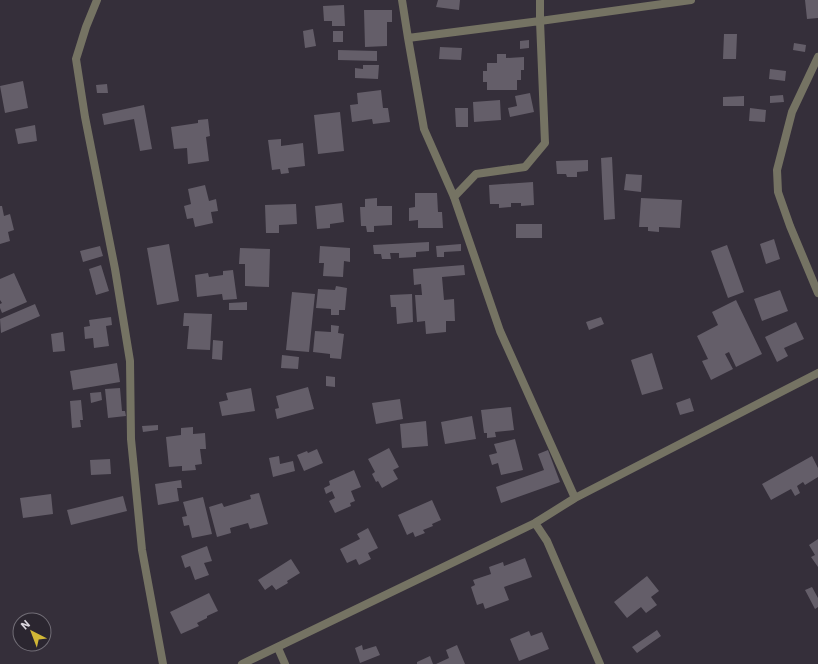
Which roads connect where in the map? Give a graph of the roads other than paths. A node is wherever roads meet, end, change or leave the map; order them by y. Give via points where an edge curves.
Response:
1 (97, 0) edge
2 (402, 0) edge
3 (540, 0) edge
4 (691, 0) edge
5 (540, 22) junction
6 (408, 38) junction
7 (818, 57) edge
8 (454, 197) junction
9 (818, 293) edge
10 (818, 373) edge
11 (575, 498) junction
12 (535, 523) junction
13 (278, 648) junction
14 (163, 664) edge
15 (242, 664) edge
16 (285, 664) edge
17 (600, 664) edge

1 - 14 street via 76,59 130,361 131,439 142,550
2 - 6 street
3 - 5 street
4 - 5 street
5 - 6 street
5 - 8 street via 545,143 525,167 476,174
6 - 8 street via 424,129
7 - 9 street via 792,112 776,170 778,192
8 - 11 street via 500,331
10 - 11 street
11 - 12 street
12 - 13 street
12 - 17 street via 548,541
13 - 15 street
13 - 16 street

